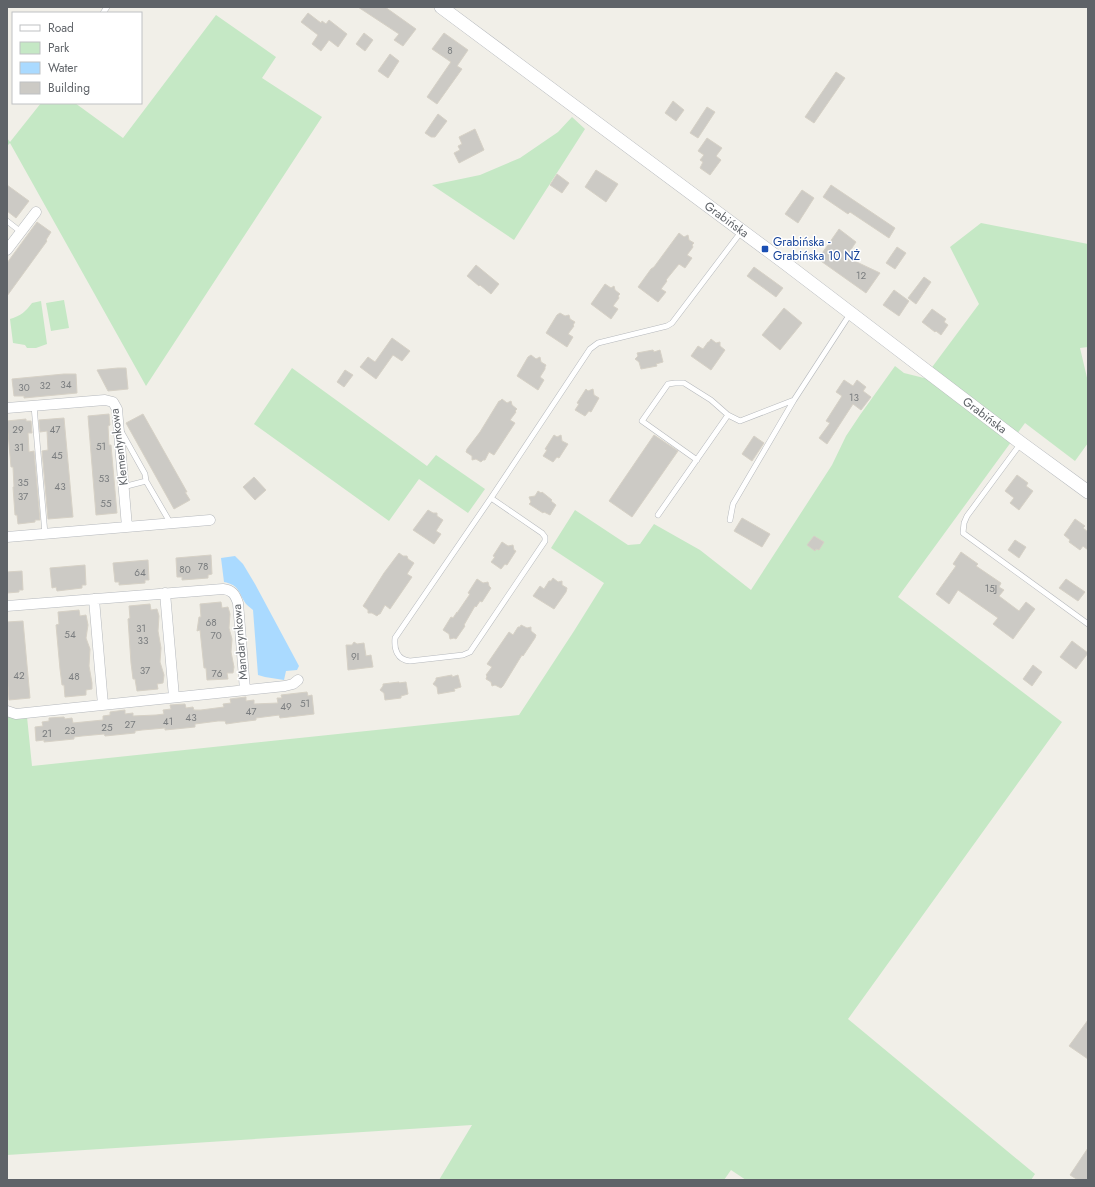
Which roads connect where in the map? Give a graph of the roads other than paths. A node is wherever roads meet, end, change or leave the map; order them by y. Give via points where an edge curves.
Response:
1 (441, 7) edge
2 (36, 212) dead end
3 (7, 221) edge
4 (741, 231) junction
5 (21, 232) junction
6 (7, 250) edge
7 (851, 313) junction
8 (794, 400) junction
9 (34, 406) junction
10 (7, 408) edge
11 (728, 415) junction
12 (118, 428) junction
13 (1021, 443) junction
14 (697, 460) junction
15 (146, 482) junction
16 (123, 487) junction
17 (1088, 492) edge
18 (491, 498) junction
19 (658, 515) dead end
20 (210, 520) dead end
21 (730, 520) dead end
22 (170, 524) junction
23 (127, 528) junction
24 (45, 534) junction
25 (7, 537) edge
26 (165, 593) junction
27 (94, 599) junction
28 (7, 606) edge
29 (1088, 624) edge
30 (298, 680) dead end
31 (245, 690) junction
32 (174, 697) junction
33 (103, 705) junction
34 (7, 711) edge

1 - 4 street, Grabińska
2 - 5 street
3 - 5 lane
4 - 7 street, Grabińska
4 - 18 lane via 672,323 598,343 590,349
5 - 6 street
7 - 8 lane
7 - 13 street, Grabińska
8 - 11 lane via 740,421
8 - 21 lane via 733,504
9 - 10 street, Klementynkowa
9 - 12 street, Klementynkowa via 109,400 117,409
9 - 24 lane
11 - 14 lane
11 - 14 lane via 684,382 668,384 642,421
12 - 15 lane via 145,474
12 - 16 street, Klementynkowa
13 - 17 street, Grabińska
13 - 29 lane via 967,516 963,534
14 - 19 lane
15 - 16 lane
15 - 22 lane
16 - 23 street, Klementynkowa
18 - 18 lane via 542,533 545,541 470,652 463,655 403,660 396,652 395,638
20 - 22 street
22 - 23 street
23 - 24 street
24 - 25 street
26 - 27 street, Mandarynkowa
26 - 31 street, Mandarynkowa via 223,589 233,593 238,603
26 - 32 street
27 - 28 street, Mandarynkowa
27 - 33 street
30 - 31 street, Mandarynkowa via 285,686
31 - 32 street, Mandarynkowa
32 - 33 street, Mandarynkowa
33 - 34 street, Mandarynkowa via 16,714

